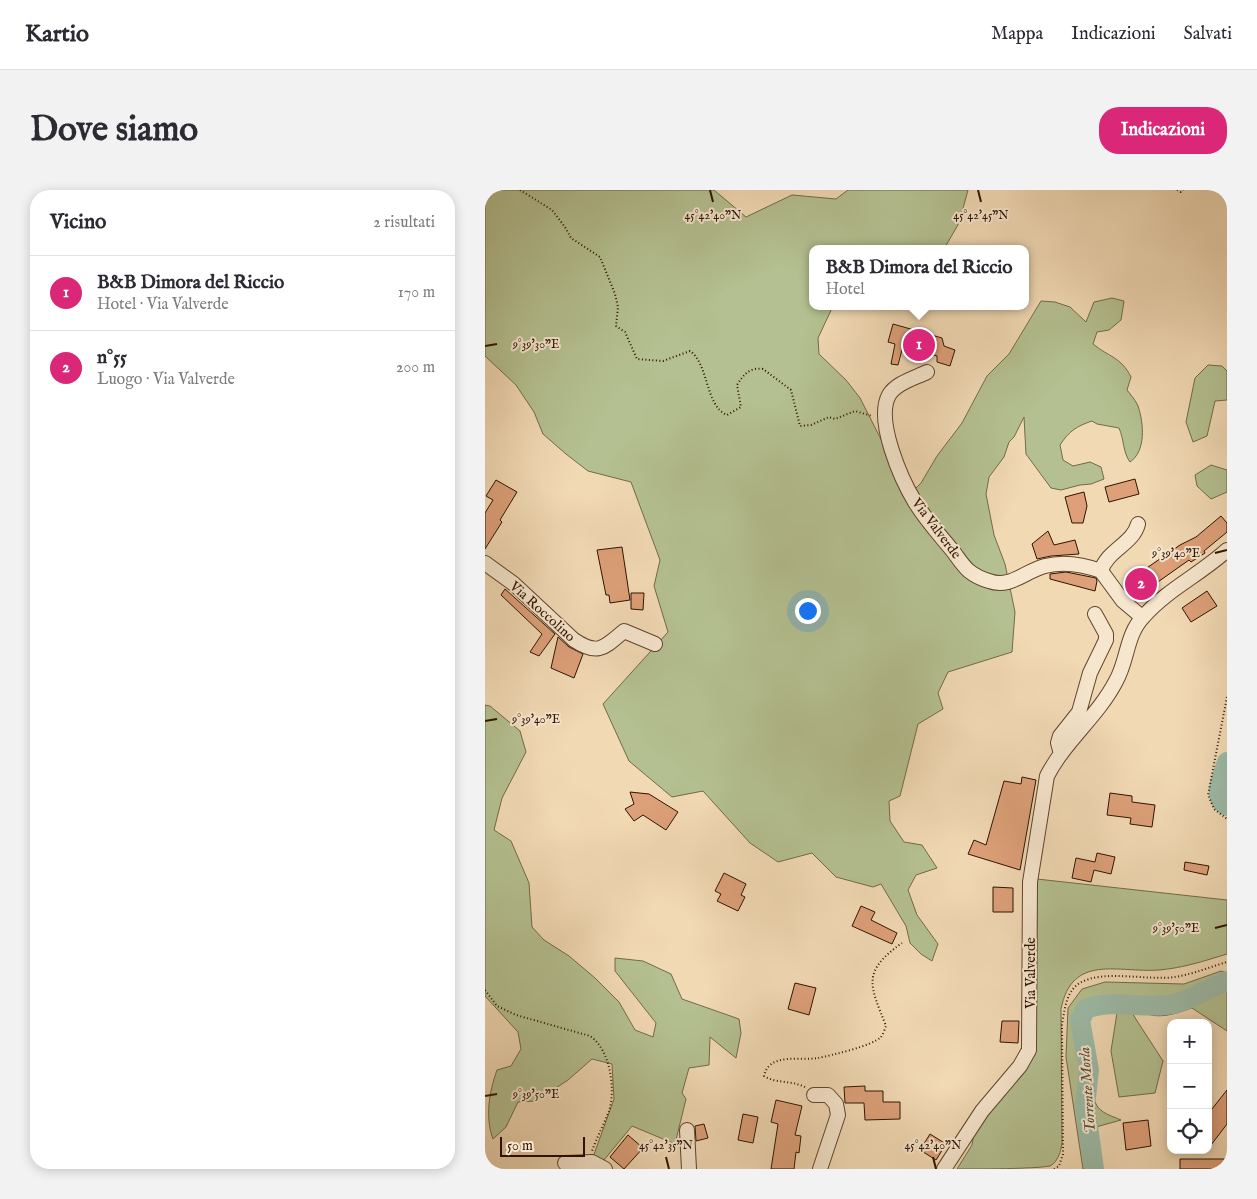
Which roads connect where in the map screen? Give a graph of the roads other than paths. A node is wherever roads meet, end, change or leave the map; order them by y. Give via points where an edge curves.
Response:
1 (927, 372) dead end
2 (1138, 524) dead end
3 (1227, 550) edge
4 (485, 563) edge
5 (1101, 570) junction
6 (1095, 614) dead end
7 (1142, 617) junction
8 (655, 644) dead end
9 (1061, 754) junction
10 (814, 1095) road end
11 (687, 1130) dead end
12 (565, 1163) dead end
13 (605, 1169) edge
14 (689, 1169) edge
15 (820, 1169) edge
16 (944, 1169) edge

1 - 5 street, Via Valverde via 899,385 889,395 884,408 891,451 914,500 968,570 1000,584 1012,582 1047,565 1069,563
2 - 5 street via 1136,532 1104,560
3 - 7 street, Via Valverde via 1215,562 1165,595
4 - 8 street, Via Roccolino via 514,584 586,648 598,650 624,631
5 - 7 street via 1123,602
6 - 9 street, Via Valverde via 1106,640 1090,673 1079,712 1060,736
7 - 9 street, Via Valverde via 1131,634 1117,680 1099,708
9 - 16 street, Via Valverde via 1045,784 1030,882 1029,1050 982,1111
10 - 15 street via 828,1096 836,1104 838,1115
11 - 14 street
12 - 13 street via 592,1162

